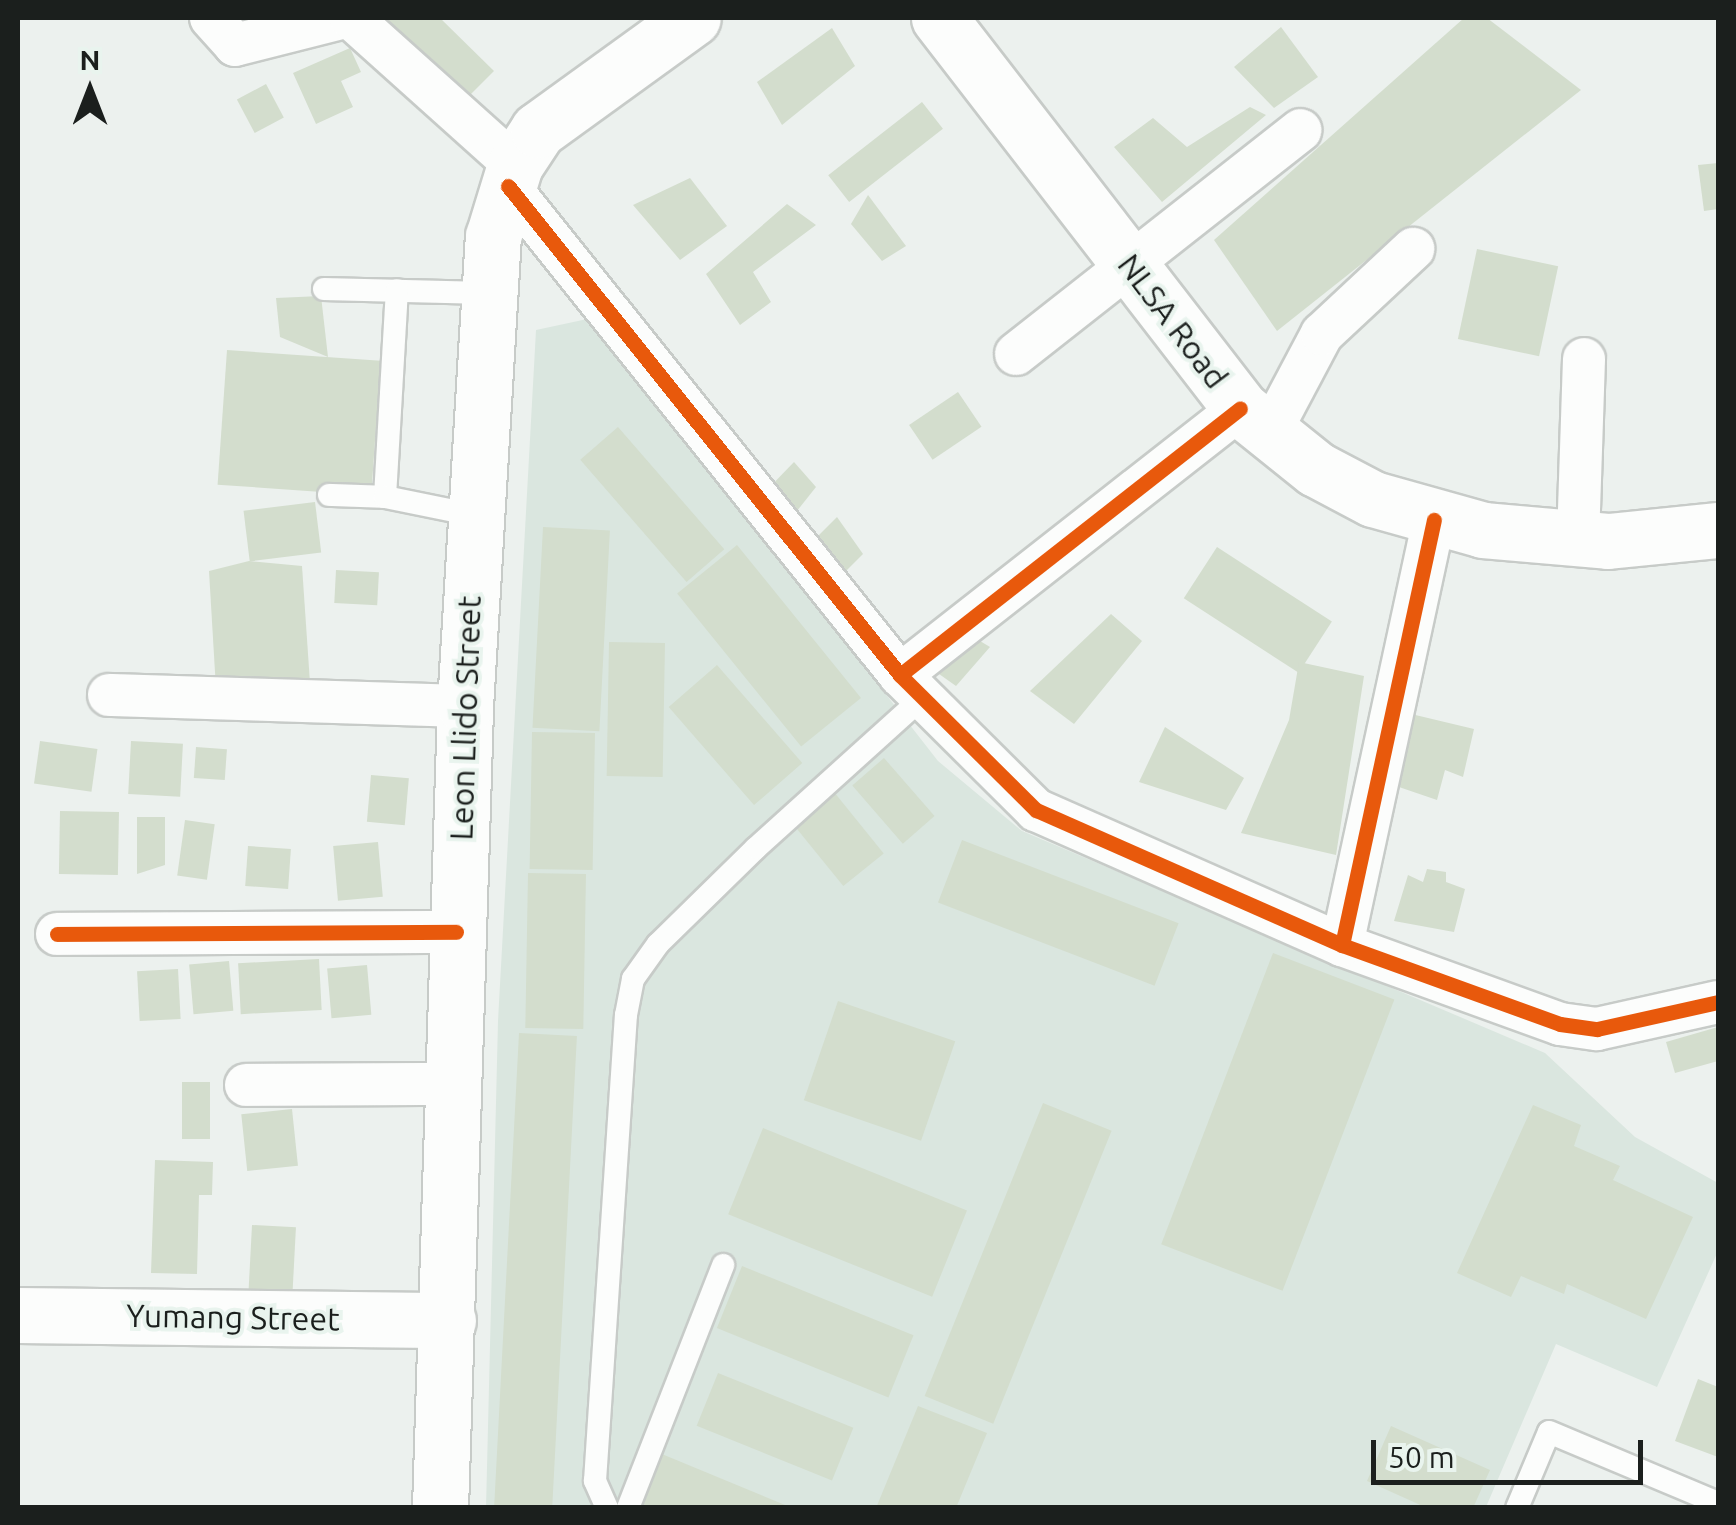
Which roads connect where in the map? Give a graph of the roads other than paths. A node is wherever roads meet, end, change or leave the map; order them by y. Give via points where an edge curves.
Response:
1 (211, 18) edge
2 (341, 18) edge
3 (352, 18) edge
4 (692, 18) edge
5 (939, 18) edge
6 (1301, 130) dead end
7 (511, 176) junction
8 (1412, 249) dead end
9 (1132, 267) junction
10 (324, 288) dead end
11 (397, 290) junction
12 (486, 293) junction
13 (1016, 354) dead end
14 (1584, 359) dead end
15 (1254, 421) junction
16 (329, 495) dead end
17 (385, 497) junction
18 (474, 515) junction
19 (1434, 520) junction
20 (1718, 530) edge
21 (1578, 540) junction
22 (910, 687) junction
23 (110, 695) dead end
24 (464, 706) junction
25 (456, 932) junction
26 (57, 934) dead end
27 (1342, 945) junction
28 (1718, 1002) edge
29 (452, 1084) junction
30 (246, 1085) dead end
31 (723, 1265) dead end
32 (18, 1314) edge
33 (448, 1320) junction
34 (1718, 1503) edge
35 (440, 1508) edge
36 (608, 1508) edge
37 (628, 1508) edge
38 (1517, 1508) edge

1 - 2 street via 235,45
3 - 7 street
4 - 7 main road, Leon Llido Street via 538,130
5 - 9 main road, NLSA Road
6 - 9 street
7 - 12 main road, Leon Llido Street
7 - 22 street
8 - 15 street via 1329,326
9 - 13 street
9 - 15 main road, NLSA Road
10 - 11 lane
11 - 12 lane
11 - 17 lane
12 - 18 main road, Leon Llido Street
14 - 21 street
15 - 19 main road, NLSA Road via 1330,477
15 - 22 street
16 - 17 lane
17 - 18 lane
18 - 24 main road, Leon Llido Street
19 - 21 main road, NLSA Road
19 - 27 street
20 - 21 main road, NLSA Road
22 - 27 street via 1052,820
22 - 36 lane via 658,944 634,980 626,1015 595,1481
23 - 24 street
24 - 25 main road, Leon Llido Street
25 - 26 street
25 - 29 main road, Leon Llido Street
27 - 28 street via 1560,1024 1596,1029
29 - 30 street
29 - 33 main road, Leon Llido Street
31 - 37 lane
32 - 33 main road, Yumang Street
33 - 35 main road, Leon Llido Street
34 - 38 lane via 1549,1432

